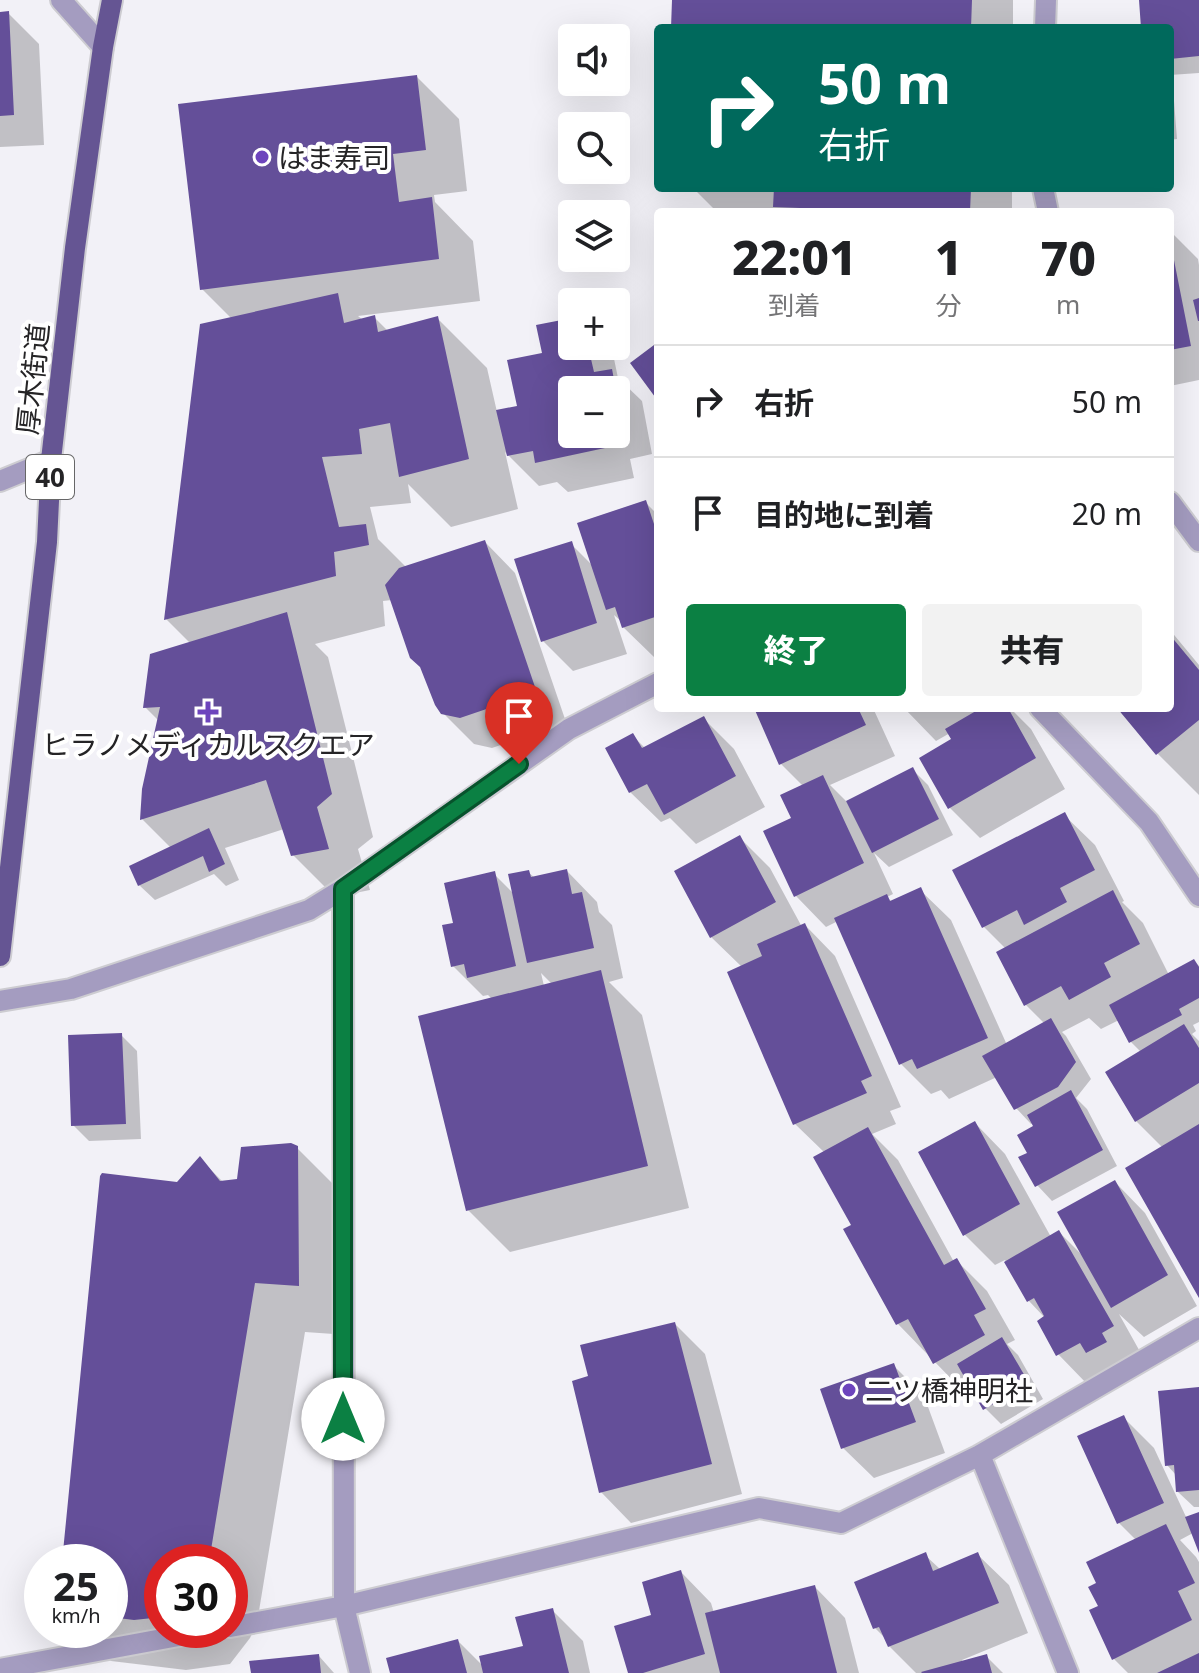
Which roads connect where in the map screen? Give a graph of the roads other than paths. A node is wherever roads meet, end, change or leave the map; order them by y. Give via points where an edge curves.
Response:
1 (61, 0) edge
2 (112, 0) edge
3 (1046, 0) edge
4 (1045, 24) edge
5 (103, 47) junction
6 (51, 460) junction
7 (0, 481) edge
8 (1174, 507) edge
9 (1199, 541) edge
10 (654, 685) edge
11 (1044, 712) edge
12 (343, 889) junction
13 (1199, 896) edge
14 (0, 956) edge
15 (0, 1001) edge
16 (1199, 1328) edge
17 (980, 1455) junction
18 (344, 1606) junction
19 (248, 1624) edge
20 (144, 1642) edge
21 (0, 1669) edge
22 (360, 1673) edge
23 (1068, 1673) edge

1 - 5 street
2 - 5 main road, 厚木街道 / 40
3 - 4 street
5 - 6 main road, 厚木街道 / 40
6 - 7 street
6 - 14 main road, 厚木街道 / 40 via 47,542
8 - 9 street
10 - 12 street via 569,729
11 - 13 street via 1149,822
12 - 15 street via 309,910 71,989
12 - 18 street
16 - 17 street
17 - 18 street via 841,1523 759,1508
17 - 23 street
18 - 19 street
18 - 22 street
20 - 21 street

